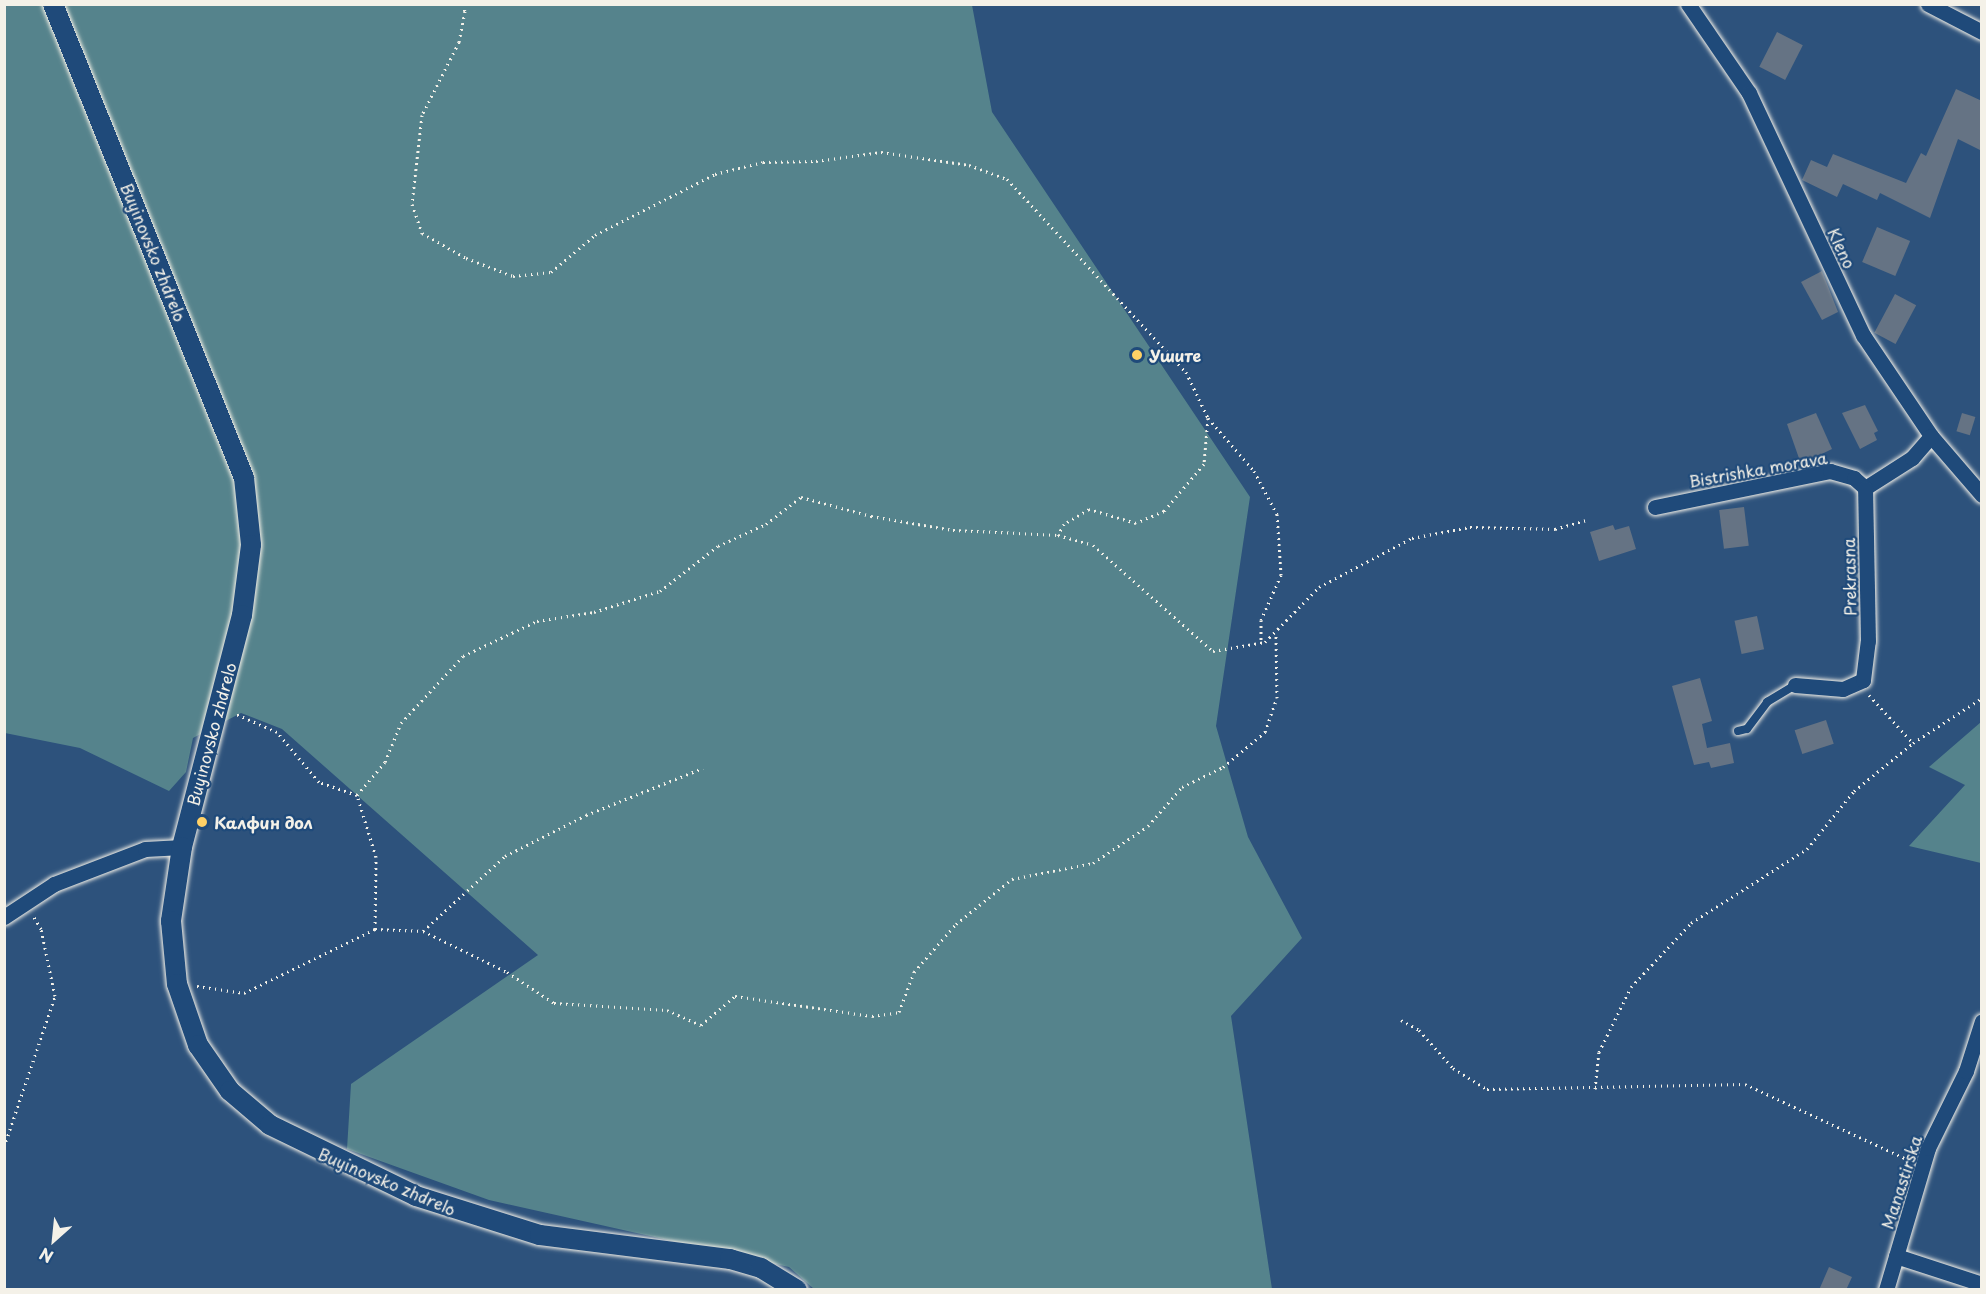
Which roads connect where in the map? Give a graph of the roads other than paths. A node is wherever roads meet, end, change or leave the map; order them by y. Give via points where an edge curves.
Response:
1 (53, 4) edge
2 (1688, 4) edge
3 (1928, 4) edge
4 (1982, 32) edge
5 (1931, 436) junction
6 (1864, 488) junction
7 (1982, 495) edge
8 (1655, 507) dead end
9 (1795, 685) joint
10 (1738, 731) dead end
11 (182, 847) junction
12 (4, 917) edge
13 (1982, 1021) edge
14 (1896, 1256) junction
15 (1982, 1284) edge
16 (797, 1290) edge
17 (1886, 1290) edge

1 - 11 street, Buyinovsko zhdrelo via 244,478 251,545 242,615
2 - 5 street, Kleno via 1749,93 1863,335
3 - 4 street
5 - 6 street via 1912,458
5 - 7 street, Kleno
6 - 8 street, Bistrishka morava via 1854,478 1830,471
6 - 9 street, Prekrasna via 1868,641 1859,685 1843,689
9 - 10 lane via 1767,702 1747,729
11 - 12 street via 146,849 54,884
11 - 16 street, Buyinovsko zhdrelo via 171,921 177,984 198,1045 230,1091 270,1125 312,1149 416,1196 488,1222 540,1235 730,1259 761,1268
13 - 14 street, Manastirska via 1966,1071 1924,1167
14 - 15 street
14 - 17 street, Manastirska

